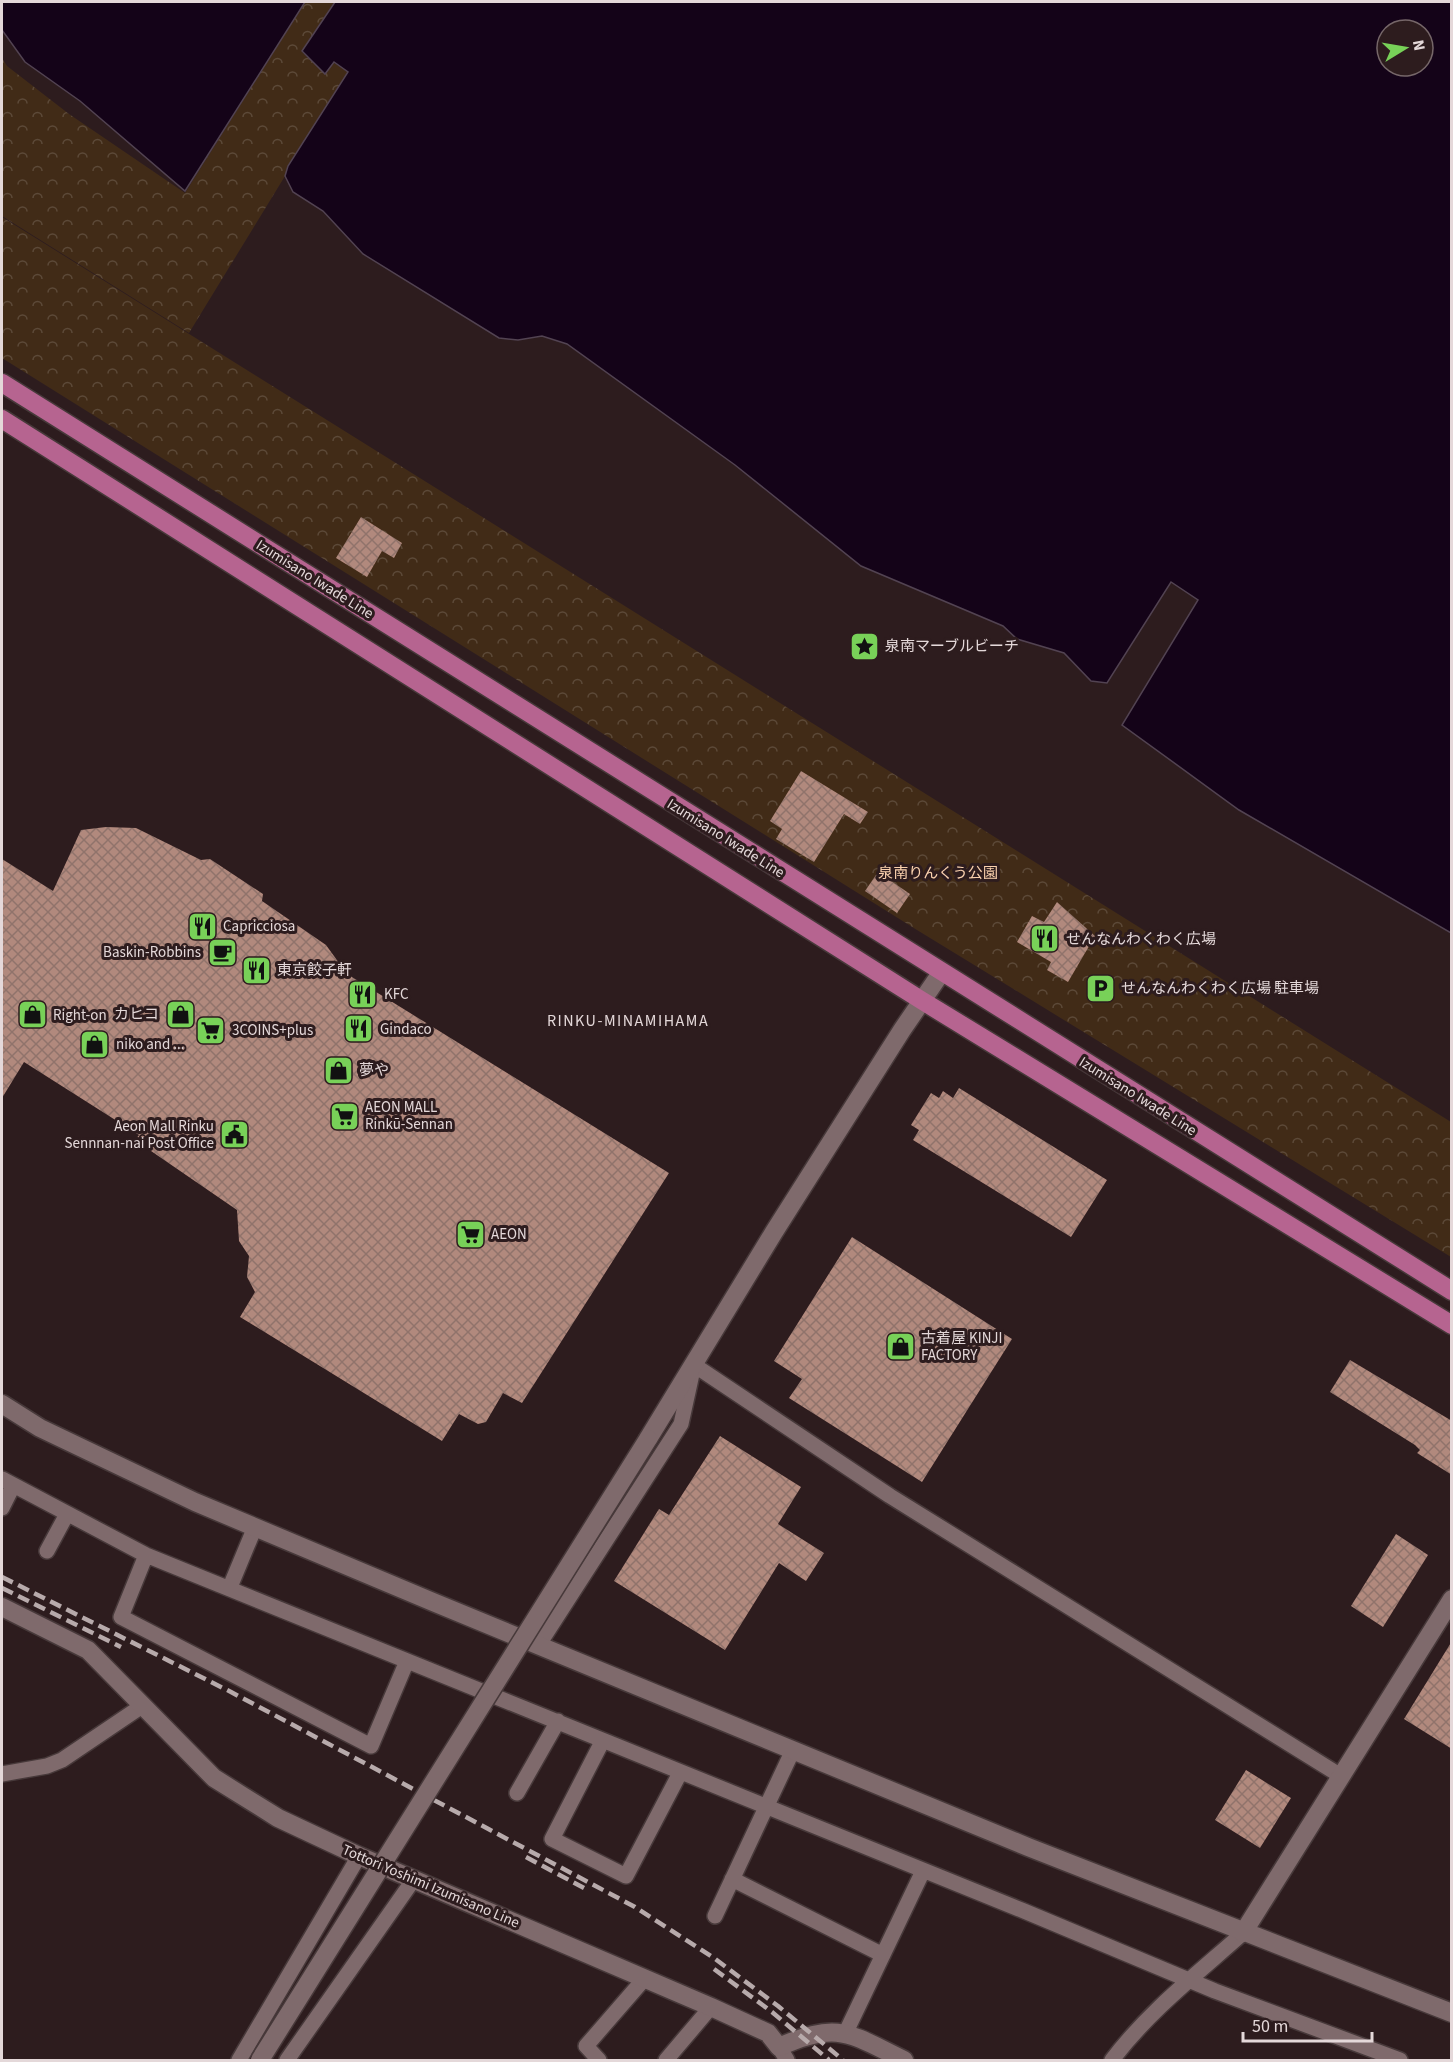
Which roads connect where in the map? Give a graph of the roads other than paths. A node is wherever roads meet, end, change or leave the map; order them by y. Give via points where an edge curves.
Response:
1 (2, 383) edge
2 (2, 418) edge
3 (941, 973) junction
4 (921, 1000) junction
5 (1452, 1291) edge
6 (1452, 1325) edge
7 (694, 1365) junction
8 (2, 1404) edge
9 (7, 1483) edge
10 (2, 1508) edge
11 (67, 1514) junction
12 (255, 1527) junction
13 (47, 1551) dead end
14 (146, 1555) junction
15 (230, 1587) junction
16 (1452, 1599) edge
17 (2, 1607) edge
18 (538, 1646) junction
19 (407, 1661) junction
20 (142, 1707) junction
21 (558, 1721) junction
22 (602, 1742) junction
23 (793, 1750) junction
24 (680, 1773) junction
25 (2, 1774) edge
26 (1341, 1776) junction
27 (517, 1793) dead end
28 (766, 1807) junction
29 (359, 1856) junction
30 (923, 1871) junction
31 (414, 1879) junction
32 (732, 1879) junction
33 (715, 1916) dead end
34 (1243, 1933) junction
35 (883, 1954) junction
36 (645, 1978) junction
37 (1189, 1981) junction
38 (711, 2007) junction
39 (1452, 2013) edge
40 (846, 2032) junction
41 (783, 2054) edge
42 (239, 2061) edge
43 (260, 2061) edge
44 (287, 2061) edge
45 (599, 2061) edge
46 (666, 2061) edge
47 (904, 2061) edge
48 (1112, 2061) edge
49 (1400, 2061) edge

1 - 3 main road, Izumisano Iwade Line
2 - 4 main road, Izumisano Iwade Line
3 - 4 street
3 - 5 main road, Izumisano Iwade Line
4 - 6 main road, Izumisano Iwade Line
4 - 7 street
7 - 18 street via 681,1424
7 - 26 street via 890,1496
7 - 43 street, bridge
8 - 12 street via 40,1428
9 - 10 street
9 - 11 street
11 - 13 street
11 - 14 street
12 - 15 street
12 - 18 street
14 - 15 street
14 - 19 street via 121,1617 371,1746
15 - 19 street
16 - 26 street
17 - 20 street, Tottori Yoshimi Izumisano Line via 88,1650
18 - 23 street
19 - 21 street
20 - 25 street via 62,1760
20 - 29 street, Tottori Yoshimi Izumisano Line via 214,1778 278,1818
21 - 22 street
21 - 27 street
22 - 24 street
22 - 24 street via 552,1839 626,1876
23 - 28 street
23 - 34 street
24 - 28 street
26 - 34 street
28 - 30 street
28 - 32 street
29 - 31 street, Tottori Yoshimi Izumisano Line
29 - 42 street
30 - 35 street
30 - 37 street
31 - 36 street, Tottori Yoshimi Izumisano Line
31 - 44 street
32 - 33 street
32 - 35 street
34 - 37 street
34 - 39 street
35 - 40 street
36 - 38 street, Tottori Yoshimi Izumisano Line
36 - 45 street via 586,2046
37 - 48 street via 1132,2034
37 - 49 street
38 - 41 street, Tottori Yoshimi Izumisano Line via 768,2033
38 - 46 street
40 - 41 street, Tottori Yoshimi Izumisano Line via 811,2033
40 - 47 street, Tottori Yoshimi Izumisano Line

